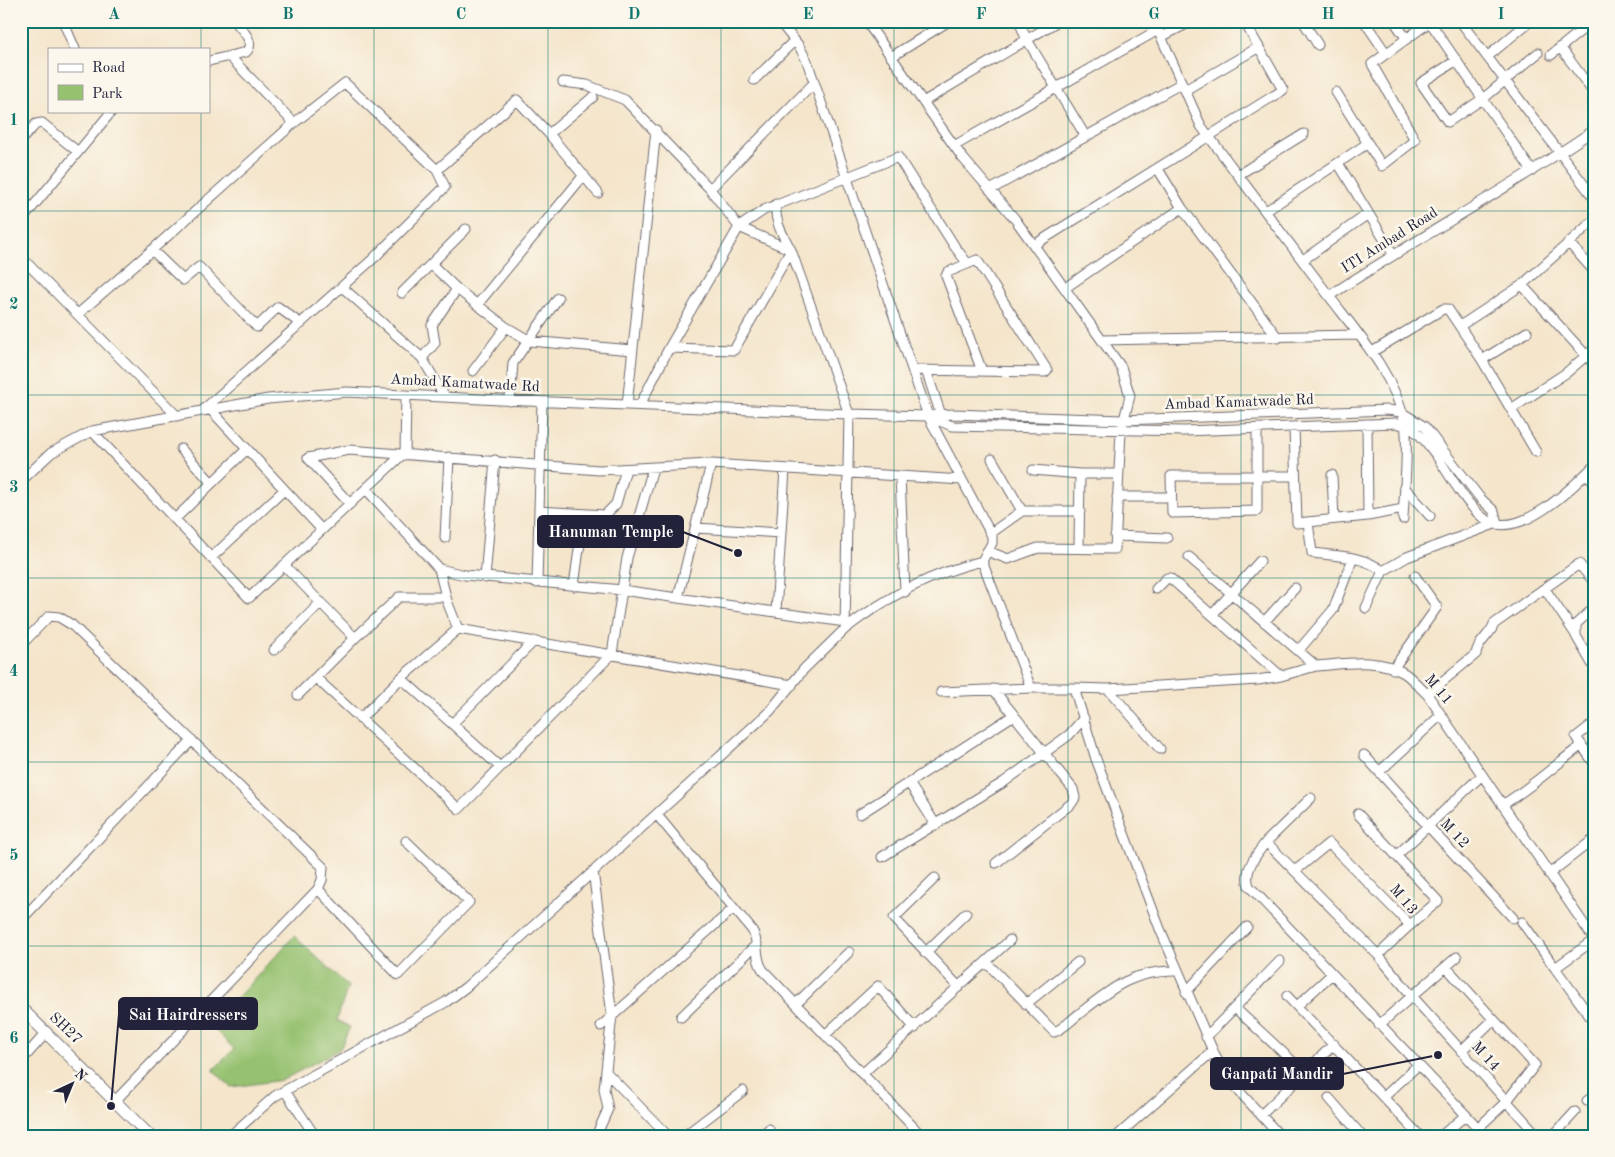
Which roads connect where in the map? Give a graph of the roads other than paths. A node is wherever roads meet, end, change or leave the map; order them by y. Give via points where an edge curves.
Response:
1 (63, 21) edge
2 (235, 21) edge
3 (779, 21) edge
4 (866, 21) edge
5 (949, 21) edge
6 (1019, 21) edge
7 (1058, 21) edge
8 (1192, 21) edge
9 (1244, 21) edge
10 (1303, 21) edge
11 (1364, 21) edge
12 (1394, 21) edge
13 (1430, 21) edge
14 (1460, 21) edge
15 (1530, 21) edge
16 (1594, 21) edge
17 (1157, 29) edge
18 (1026, 38) junction
19 (1406, 38) junction
20 (794, 41) junction
21 (1318, 45) dead end
22 (1259, 47) junction
23 (1560, 47) junction
24 (75, 48) edge
25 (1386, 53) junction
26 (1538, 53) dead end
27 (229, 56) junction
28 (1551, 56) dead end
29 (891, 57) junction
30 (1487, 58) junction
31 (1457, 60) junction
32 (210, 61) edge
33 (754, 80) dead end
34 (1506, 81) junction
35 (563, 82) dead end
36 (813, 84) junction
37 (1183, 87) junction
38 (1058, 88) junction
39 (1336, 92) dead end
40 (1594, 93) edge
41 (593, 97) dead end
42 (1484, 98) junction
43 (923, 102) junction
44 (111, 112) edge
45 (294, 122) junction
46 (656, 130) junction
47 (1594, 130) edge
48 (549, 134) junction
49 (1304, 134) dead end
50 (1086, 136) junction
51 (1209, 137) junction
52 (21, 140) edge
53 (1368, 144) junction
54 (954, 146) junction
55 (77, 151) junction
56 (1561, 153) junction
57 (1338, 163) junction
58 (1158, 168) junction
59 (437, 170) junction
60 (1532, 171) junction
61 (584, 175) junction
62 (1238, 175) junction
63 (848, 176) junction
64 (710, 189) junction
65 (990, 190) junction
66 (598, 193) dead end
67 (1593, 196) edge
68 (776, 204) junction
69 (1182, 208) junction
70 (1266, 211) junction
71 (1368, 214) junction
72 (1594, 220) edge
73 (21, 221) edge
74 (739, 227) junction
75 (466, 228) dead end
76 (1569, 243) junction
77 (1034, 245) junction
78 (152, 250) junction
79 (791, 250) junction
80 (1393, 254) junction
81 (21, 257) edge
82 (1303, 260) junction
83 (431, 264) junction
84 (968, 264) dead end
85 (1594, 271) edge
86 (1522, 285) junction
87 (342, 287) junction
88 (1065, 288) junction
89 (457, 289) junction
90 (402, 293) dead end
91 (1329, 296) junction
92 (558, 298) dead end
93 (478, 305) junction
94 (78, 314) junction
95 (301, 324) junction
96 (506, 326) junction
97 (1460, 326) junction
98 (1527, 332) dead end
99 (1359, 335) junction
100 (1278, 338) junction
101 (1102, 340) junction
102 (530, 341) junction
103 (669, 348) junction
104 (632, 350) junction
105 (1372, 352) junction
106 (1590, 352) edge
107 (422, 358) junction
108 (1482, 360) junction
109 (1594, 364) edge
110 (914, 370) junction
111 (926, 370) junction
112 (473, 371) dead end
113 (982, 371) junction
114 (406, 395) junction
115 (445, 397) junction
116 (510, 401) junction
117 (542, 402) junction
118 (627, 405) junction
119 (640, 405) junction
120 (1511, 409) junction
121 (206, 410) junction
122 (1401, 412) junction
123 (849, 414) junction
124 (941, 415) junction
125 (178, 416) junction
126 (928, 416) junction
127 (1123, 420) junction
128 (1367, 424) junction
129 (1405, 425) junction
130 (1294, 427) junction
131 (1257, 428) junction
132 (92, 431) junction
133 (1122, 431) junction
134 (1427, 436) junction
135 (181, 449) dead end
136 (247, 449) junction
137 (1536, 452) dead end
138 (404, 455) junction
139 (449, 457) junction
140 (992, 459) dead end
141 (495, 460) junction
142 (711, 464) junction
143 (540, 466) junction
144 (653, 468) junction
145 (1592, 468) edge
146 (626, 469) junction
147 (785, 469) junction
148 (1033, 470) dead end
149 (848, 473) junction
150 (1080, 474) junction
151 (1118, 474) junction
152 (1332, 475) dead end
153 (900, 476) junction
154 (1295, 476) junction
155 (1257, 477) junction
156 (962, 480) junction
157 (21, 481) edge
158 (1594, 482) edge
159 (212, 483) junction
160 (1404, 487) junction
161 (366, 489) junction
162 (284, 490) junction
163 (1117, 497) junction
164 (1171, 497) junction
165 (350, 504) junction
166 (1403, 509) junction
167 (538, 511) junction
168 (1022, 511) junction
169 (1080, 511) junction
170 (587, 514) junction
171 (1368, 516) junction
172 (1430, 516) dead end
173 (175, 519) junction
174 (1334, 519) junction
175 (1403, 519) dead end
176 (1308, 522) junction
177 (1498, 523) junction
178 (696, 528) junction
179 (322, 530) junction
180 (781, 533) junction
181 (990, 533) junction
182 (1116, 536) junction
183 (444, 538) dead end
184 (1167, 538) dead end
185 (1079, 547) junction
186 (987, 550) junction
187 (1189, 557) dead end
188 (212, 558) junction
189 (1353, 558) junction
190 (1260, 560) dead end
191 (982, 561) junction
192 (284, 565) junction
193 (439, 569) junction
194 (1384, 572) junction
195 (1415, 576) dead end
196 (485, 578) junction
197 (1594, 582) edge
198 (537, 583) junction
199 (574, 586) junction
200 (1295, 588) dead end
201 (1156, 589) dead end
202 (1545, 589) junction
203 (622, 590) junction
204 (904, 592) junction
205 (1231, 594) junction
206 (446, 597) junction
207 (678, 598) junction
208 (321, 602) junction
209 (1366, 608) dead end
210 (1594, 608) edge
211 (776, 612) junction
212 (1212, 615) junction
213 (1264, 622) junction
214 (845, 626) junction
215 (458, 629) junction
216 (1576, 636) junction
217 (356, 638) junction
218 (534, 641) junction
219 (21, 645) edge
220 (274, 650) dead end
221 (1298, 651) junction
222 (612, 654) junction
223 (1316, 666) junction
224 (1594, 666) edge
225 (1393, 669) junction
226 (1281, 676) junction
227 (316, 678) junction
228 (401, 678) junction
229 (792, 685) junction
230 (1031, 688) junction
231 (1074, 688) junction
232 (1108, 689) junction
233 (993, 690) junction
234 (941, 692) dead end
235 (1427, 694) junction
236 (298, 695) dead end
237 (1014, 715) junction
238 (1441, 715) junction
239 (1084, 718) junction
240 (360, 719) junction
241 (1594, 723) edge
242 (452, 724) junction
243 (192, 740) junction
244 (1582, 745) junction
245 (1160, 749) dead end
246 (1044, 753) junction
247 (1364, 755) dead end
248 (1594, 762) edge
249 (500, 767) junction
250 (1379, 772) junction
251 (1482, 775) junction
252 (909, 783) junction
253 (1312, 798) dead end
254 (1502, 805) junction
255 (860, 814) dead end
256 (1358, 814) dead end
257 (657, 815) junction
258 (936, 824) junction
259 (1428, 826) junction
260 (1594, 840) edge
261 (406, 841) dead end
262 (1266, 842) junction
263 (1396, 856) junction
264 (882, 857) dead end
265 (996, 863) dead end
266 (593, 871) junction
267 (1295, 871) junction
268 (1549, 874) junction
269 (935, 878) dead end
270 (318, 889) junction
271 (734, 908) junction
272 (966, 913) dead end
273 (1513, 918) dead end
274 (21, 920) edge
275 (1522, 922) dead end
276 (1247, 927) dead end
277 (1408, 927) junction
278 (1010, 940) dead end
279 (1594, 940) edge
280 (757, 944) junction
281 (849, 952) dead end
282 (925, 952) junction
283 (1378, 955) junction
284 (1457, 957) dead end
285 (1280, 961) dead end
286 (986, 962) junction
287 (1078, 962) dead end
288 (1446, 967) junction
289 (1555, 968) junction
290 (1177, 971) junction
291 (1332, 974) junction
292 (959, 987) junction
293 (1186, 992) junction
294 (1287, 996) dead end
295 (1412, 996) junction
296 (796, 1004) junction
297 (1026, 1004) junction
298 (1297, 1006) junction
299 (21, 1008) edge
300 (1235, 1008) junction
301 (612, 1015) junction
302 (681, 1017) dead end
303 (1592, 1017) edge
304 (1493, 1020) junction
305 (1379, 1025) junction
306 (601, 1026) dead end
307 (914, 1028) junction
308 (47, 1032) junction
309 (825, 1035) junction
310 (1206, 1036) junction
311 (1334, 1044) junction
312 (1213, 1051) junction
313 (1461, 1051) junction
314 (21, 1061) edge
315 (1418, 1065) junction
316 (606, 1072) junction
317 (1304, 1073) junction
318 (862, 1074) junction
319 (742, 1090) dead end
320 (285, 1092) junction
321 (1384, 1097) junction
322 (1329, 1098) dead end
323 (116, 1100) junction
324 (1506, 1102) junction
325 (1575, 1112) dead end
326 (1261, 1114) junction
327 (1466, 1115) junction
328 (769, 1129) dead end
329 (150, 1136) edge
330 (230, 1136) edge
331 (316, 1136) edge
332 (596, 1136) edge
333 (668, 1136) edge
334 (684, 1136) edge
335 (761, 1136) edge
336 (922, 1136) edge
337 (1117, 1136) edge
338 (1280, 1136) edge
339 (1362, 1136) edge
340 (1420, 1136) edge
341 (1441, 1136) edge
342 (1538, 1136) edge
343 (1553, 1136) edge

1 - 24 street
2 - 27 street via 250,43 246,52
3 - 20 street
4 - 29 street
5 - 29 street
6 - 18 street
7 - 18 street
8 - 17 street
9 - 22 street
10 - 21 street
11 - 25 street
12 - 19 street
13 - 19 street
13 - 31 street
14 - 30 street
15 - 30 street
16 - 23 street
17 - 37 street
17 - 38 street
18 - 38 street
18 - 43 street
19 - 25 street
20 - 33 street
20 - 36 street via 807,61
22 - 37 street
22 - 51 street via 1284,90
23 - 28 street
23 - 40 street
25 - 53 street via 1372,64 1415,140 1382,166
26 - 34 street
27 - 32 street
27 - 45 street
29 - 43 street
30 - 34 street
31 - 42 street
31 - 42 street via 1421,84 1448,122
34 - 42 street
34 - 56 street
35 - 46 street via 587,85 625,100
36 - 63 street
36 - 64 street
37 - 50 street
37 - 51 street
38 - 50 street
38 - 54 street
39 - 53 street
41 - 48 street
42 - 60 street
43 - 54 street
44 - 55 street
45 - 59 street via 345,83
45 - 78 street
46 - 64 street
46 - 104 street
47 - 56 street, ITI Ambad Road
48 - 59 street via 517,100
48 - 61 street
49 - 62 street
50 - 65 street
51 - 58 street
51 - 62 street
52 - 55 street via 36,124 42,123
53 - 57 street
54 - 65 street
55 - 73 street
56 - 60 street, ITI Ambad Road
56 - 67 street
57 - 70 street
57 - 71 street
58 - 69 street
58 - 77 street
59 - 87 street via 445,187
60 - 80 street, ITI Ambad Road
61 - 66 street
61 - 93 street
62 - 70 street
63 - 68 street
63 - 84 street via 898,157
63 - 110 street
64 - 74 street
65 - 77 street
68 - 74 street
68 - 79 street via 777,221
69 - 88 street
69 - 100 street
70 - 82 street
71 - 80 street
71 - 82 street
72 - 76 street
74 - 79 street
74 - 103 street
75 - 83 street
76 - 85 street
76 - 86 street
77 - 88 street
78 - 94 street
78 - 95 street via 183,280 199,267 258,327 278,307
79 - 103 street via 734,350
79 - 123 street
80 - 91 street, ITI Ambad Road
81 - 94 street
82 - 91 street
83 - 89 street
83 - 90 street
86 - 97 street
86 - 106 street
87 - 95 street
87 - 107 street
88 - 101 street
89 - 93 street
89 - 107 street via 432,325 435,343
91 - 99 street
92 - 102 street
93 - 96 street
94 - 125 street
95 - 121 street
96 - 102 street
96 - 112 street
97 - 105 street via 1448,309 1442,309
97 - 108 street
98 - 108 street
99 - 100 street
99 - 105 street
100 - 101 street
101 - 127 street via 1121,367 1130,396
102 - 104 street
102 - 116 street via 513,363
103 - 119 street
104 - 118 street
105 - 122 street
106 - 109 street
106 - 120 street via 1566,373
107 - 115 street
108 - 120 street
110 - 111 street
110 - 126 street
111 - 113 street
111 - 124 street
113 - 113 street via 1047,370 977,260 948,272 946,276
114 - 115 street, Ambad Kamatwade Rd
114 - 121 street, Ambad Kamatwade Rd via 347,392 268,399
114 - 138 street
115 - 116 street, Ambad Kamatwade Rd
116 - 117 street, Ambad Kamatwade Rd
117 - 118 street, Ambad Kamatwade Rd
117 - 143 street
118 - 119 street, Ambad Kamatwade Rd
119 - 123 street, Ambad Kamatwade Rd
120 - 137 street
121 - 125 street, Ambad Kamatwade Rd
121 - 136 street
122 - 127 street, Ambad Kamatwade Rd
122 - 129 street
122 - 134 street, Ambad Kamatwade Rd via 1417,420
123 - 126 street, Ambad Kamatwade Rd
123 - 149 street
124 - 126 street, Ambad Kamatwade Rd
124 - 127 street, Ambad Kamatwade Rd
125 - 132 street, Ambad Kamatwade Rd
126 - 133 street, Ambad Kamatwade Rd via 952,426
126 - 156 street
127 - 133 street
128 - 129 street, Ambad Kamatwade Rd
128 - 130 street, Ambad Kamatwade Rd
128 - 171 street
129 - 134 street, Ambad Kamatwade Rd
129 - 160 street
130 - 131 street, Ambad Kamatwade Rd
130 - 154 street
131 - 133 street, Ambad Kamatwade Rd
131 - 155 street
132 - 157 street, Ambad Kamatwade Rd via 51,453
132 - 173 street
133 - 151 street
134 - 177 street, Ambad Kamatwade Rd via 1473,507 1485,520
135 - 159 street
136 - 159 street
136 - 162 street
138 - 139 street
138 - 161 street
138 - 165 street via 349,450 308,458
139 - 141 street
139 - 183 street
140 - 168 street
141 - 143 street
141 - 196 street
142 - 144 street
142 - 147 street
142 - 178 street
143 - 146 street
143 - 167 street
144 - 146 street
144 - 203 street via 627,558
145 - 158 street
145 - 177 street via 1574,487 1525,521 1513,525
146 - 170 street via 612,509 605,515
147 - 149 street
147 - 180 street
148 - 150 street
149 - 153 street
149 - 214 street
150 - 151 street
150 - 169 street
151 - 163 street
152 - 174 street
153 - 156 street
153 - 204 street
154 - 155 street
154 - 176 street via 1297,523
155 - 164 street via 1171,476
155 - 164 street via 1257,511 1172,513
156 - 181 street
159 - 173 street
160 - 166 street
160 - 172 street
161 - 165 street
161 - 193 street
162 - 179 street
162 - 188 street
163 - 164 street
163 - 182 street
165 - 179 street
166 - 171 street
166 - 175 street
167 - 170 street
167 - 198 street
168 - 169 street
168 - 181 street
169 - 185 street
170 - 199 street
171 - 174 street
173 - 188 street
174 - 176 street
176 - 189 street via 1312,553
177 - 194 street via 1407,557
178 - 180 street
178 - 207 street
179 - 192 street
180 - 211 street
181 - 186 street via 992,542
182 - 184 street
182 - 185 street via 1115,549
185 - 186 street via 1038,548 1008,559
186 - 191 street
187 - 205 street
188 - 192 street via 249,598
189 - 194 street via 1372,563
189 - 221 street via 1333,610
190 - 205 street
191 - 204 street
191 - 230 street
192 - 208 street
193 - 196 street
193 - 206 street
194 - 209 street
195 - 225 street via 1438,607
196 - 198 street
197 - 202 street via 1579,564
198 - 199 street
199 - 203 street
200 - 213 street
201 - 212 street via 1168,577
202 - 216 street
202 - 235 street via 1494,624 1492,631 1477,645 1476,654
203 - 207 street
203 - 222 street
204 - 214 street
205 - 212 street
205 - 213 street
206 - 215 street
206 - 217 street via 400,597
207 - 211 street
208 - 217 street
208 - 220 street
210 - 216 street via 1576,624
211 - 214 street
212 - 226 street
213 - 221 street
214 - 229 street
215 - 218 street
215 - 228 street
216 - 224 street
217 - 227 street
218 - 222 street
218 - 242 street
219 - 243 street via 49,616 59,617 72,625
221 - 223 street
222 - 229 street
222 - 249 street
223 - 225 street, M 11 via 1368,662
223 - 226 street, M 11
225 - 235 street, M 11 via 1404,673
226 - 232 street, M 11
227 - 236 street
227 - 240 street
228 - 240 street
228 - 242 street
229 - 257 street via 770,711
230 - 231 street, M 11
230 - 233 street, M 11
231 - 232 street, M 11
231 - 239 street
232 - 245 street
233 - 234 street, M 11
233 - 237 street
235 - 238 street, M 11
237 - 246 street
237 - 252 street
238 - 250 street
238 - 251 street, M 11
239 - 246 street via 1072,732
239 - 290 street via 1096,758
240 - 249 street via 459,809
241 - 244 street via 1576,737
242 - 249 street
243 - 270 street via 323,867
243 - 274 street
244 - 248 street
244 - 254 street via 1537,778 1525,791
246 - 258 street
246 - 265 street via 1073,789 1074,800
247 - 250 street
250 - 259 street
251 - 254 street, M 11
251 - 259 street, M 12
252 - 255 street
252 - 258 street
253 - 262 street
254 - 268 street, M 11
256 - 263 street
257 - 266 street
257 - 271 street
258 - 264 street
259 - 263 street
259 - 273 street, M 12
260 - 268 street
261 - 270 street via 469,902 398,975
262 - 267 street, M 14
262 - 291 street via 1250,865 1249,886
263 - 277 street via 1438,901
266 - 301 street
266 - 320 street via 457,994
267 - 277 street, M 13 via 1329,843 1410,925
267 - 283 street, M 14
268 - 279 street, M 11
269 - 282 street via 894,918
270 - 323 street
271 - 280 street via 752,930
271 - 301 street
272 - 282 street
275 - 289 street
276 - 293 street
277 - 283 street, M 13
278 - 286 street
279 - 289 street
280 - 296 street via 759,964
280 - 302 street
281 - 296 street
282 - 292 street
283 - 295 street, M 14
284 - 288 street
285 - 300 street
286 - 292 street
286 - 297 street
287 - 297 street
288 - 295 street
288 - 304 street
289 - 303 street
290 - 293 street
290 - 297 street via 1139,975 1115,985 1054,1032
291 - 298 street
291 - 305 street
292 - 307 street
293 - 310 street
294 - 298 street
295 - 305 street
295 - 313 street, M 14
296 - 309 street
298 - 311 street
299 - 308 main road, SH27 / SH27
300 - 310 street
300 - 317 street
301 - 306 street
301 - 316 street
304 - 313 street
304 - 324 street via 1535,1065
305 - 315 street
307 - 309 street via 878,986
307 - 318 street
308 - 314 street
308 - 323 main road, SH27 / SH27
309 - 318 street
310 - 312 street
311 - 317 street
311 - 321 street
312 - 326 street via 1228,1079
312 - 337 street
313 - 324 street, M 14
315 - 321 street
315 - 327 street
316 - 332 street via 604,1094 608,1109
316 - 333 street
317 - 326 street
318 - 336 street
319 - 334 street
320 - 330 street
320 - 331 street
321 - 340 street
322 - 339 street
323 - 329 main road, SH27 / SH27
324 - 327 street via 1478,1128
324 - 342 street, M 14
325 - 343 street
326 - 338 street
327 - 341 street
328 - 335 street

